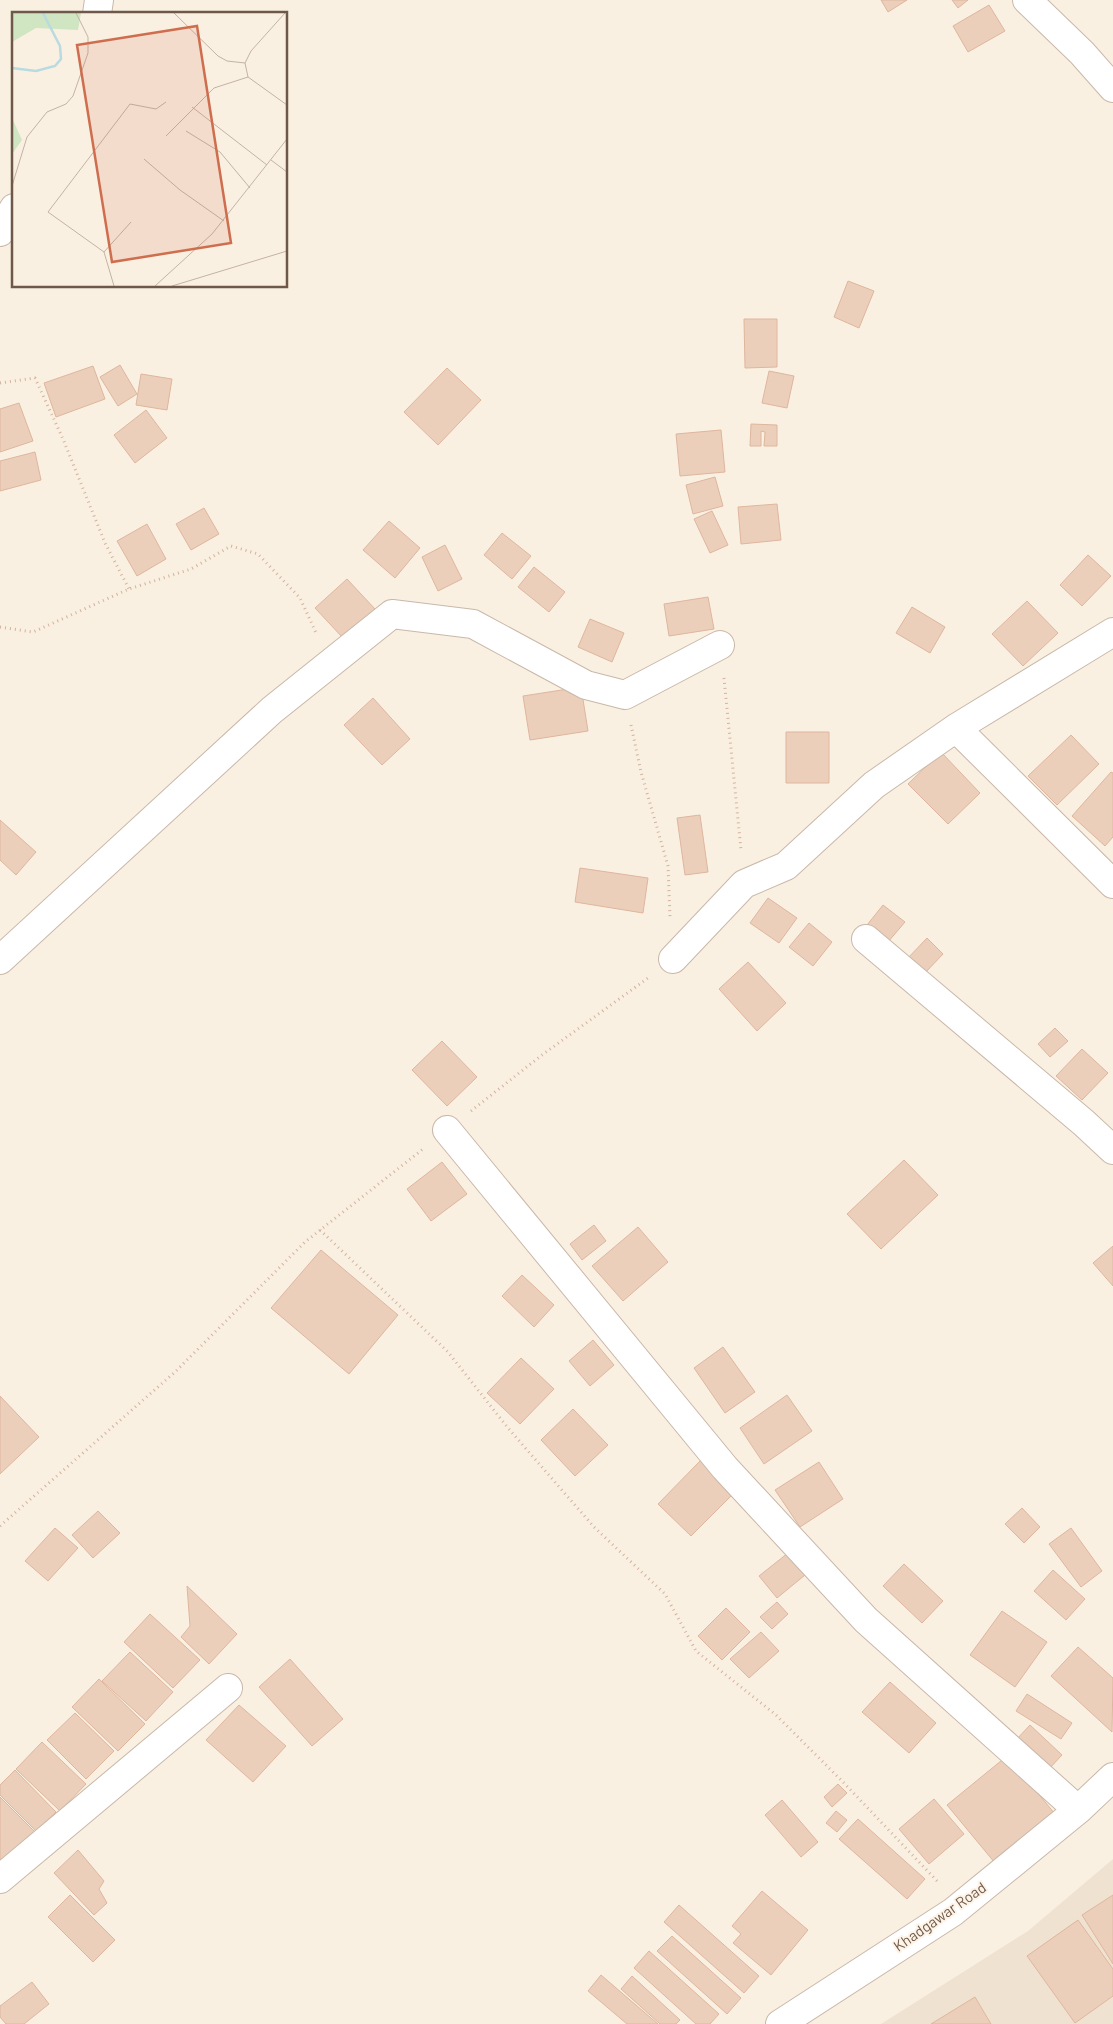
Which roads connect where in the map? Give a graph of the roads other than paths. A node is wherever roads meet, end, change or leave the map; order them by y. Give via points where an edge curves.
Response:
1 (1028, 0) edge
2 (1113, 88) edge
3 (12, 211) edge
4 (0, 232) edge
5 (1113, 632) edge
6 (720, 645) road end
7 (956, 728) junction
8 (1113, 884) edge
9 (866, 939) dead end
10 (673, 959) road end
11 (0, 960) edge
12 (447, 1130) road end
13 (1113, 1150) edge
14 (228, 1688) dead end
15 (1113, 1777) edge
16 (1078, 1810) junction
17 (0, 1879) edge
18 (780, 2024) edge

1 - 2 street
3 - 4 street
5 - 7 street
6 - 11 street via 625,695 586,685 474,624 392,614 272,710
7 - 8 street
7 - 10 street via 874,785 786,866 744,884
9 - 13 street
12 - 16 street via 725,1468 866,1620
14 - 17 street
15 - 16 street, Khadgawar Road
16 - 18 street, Khadgawar Road via 960,1906

